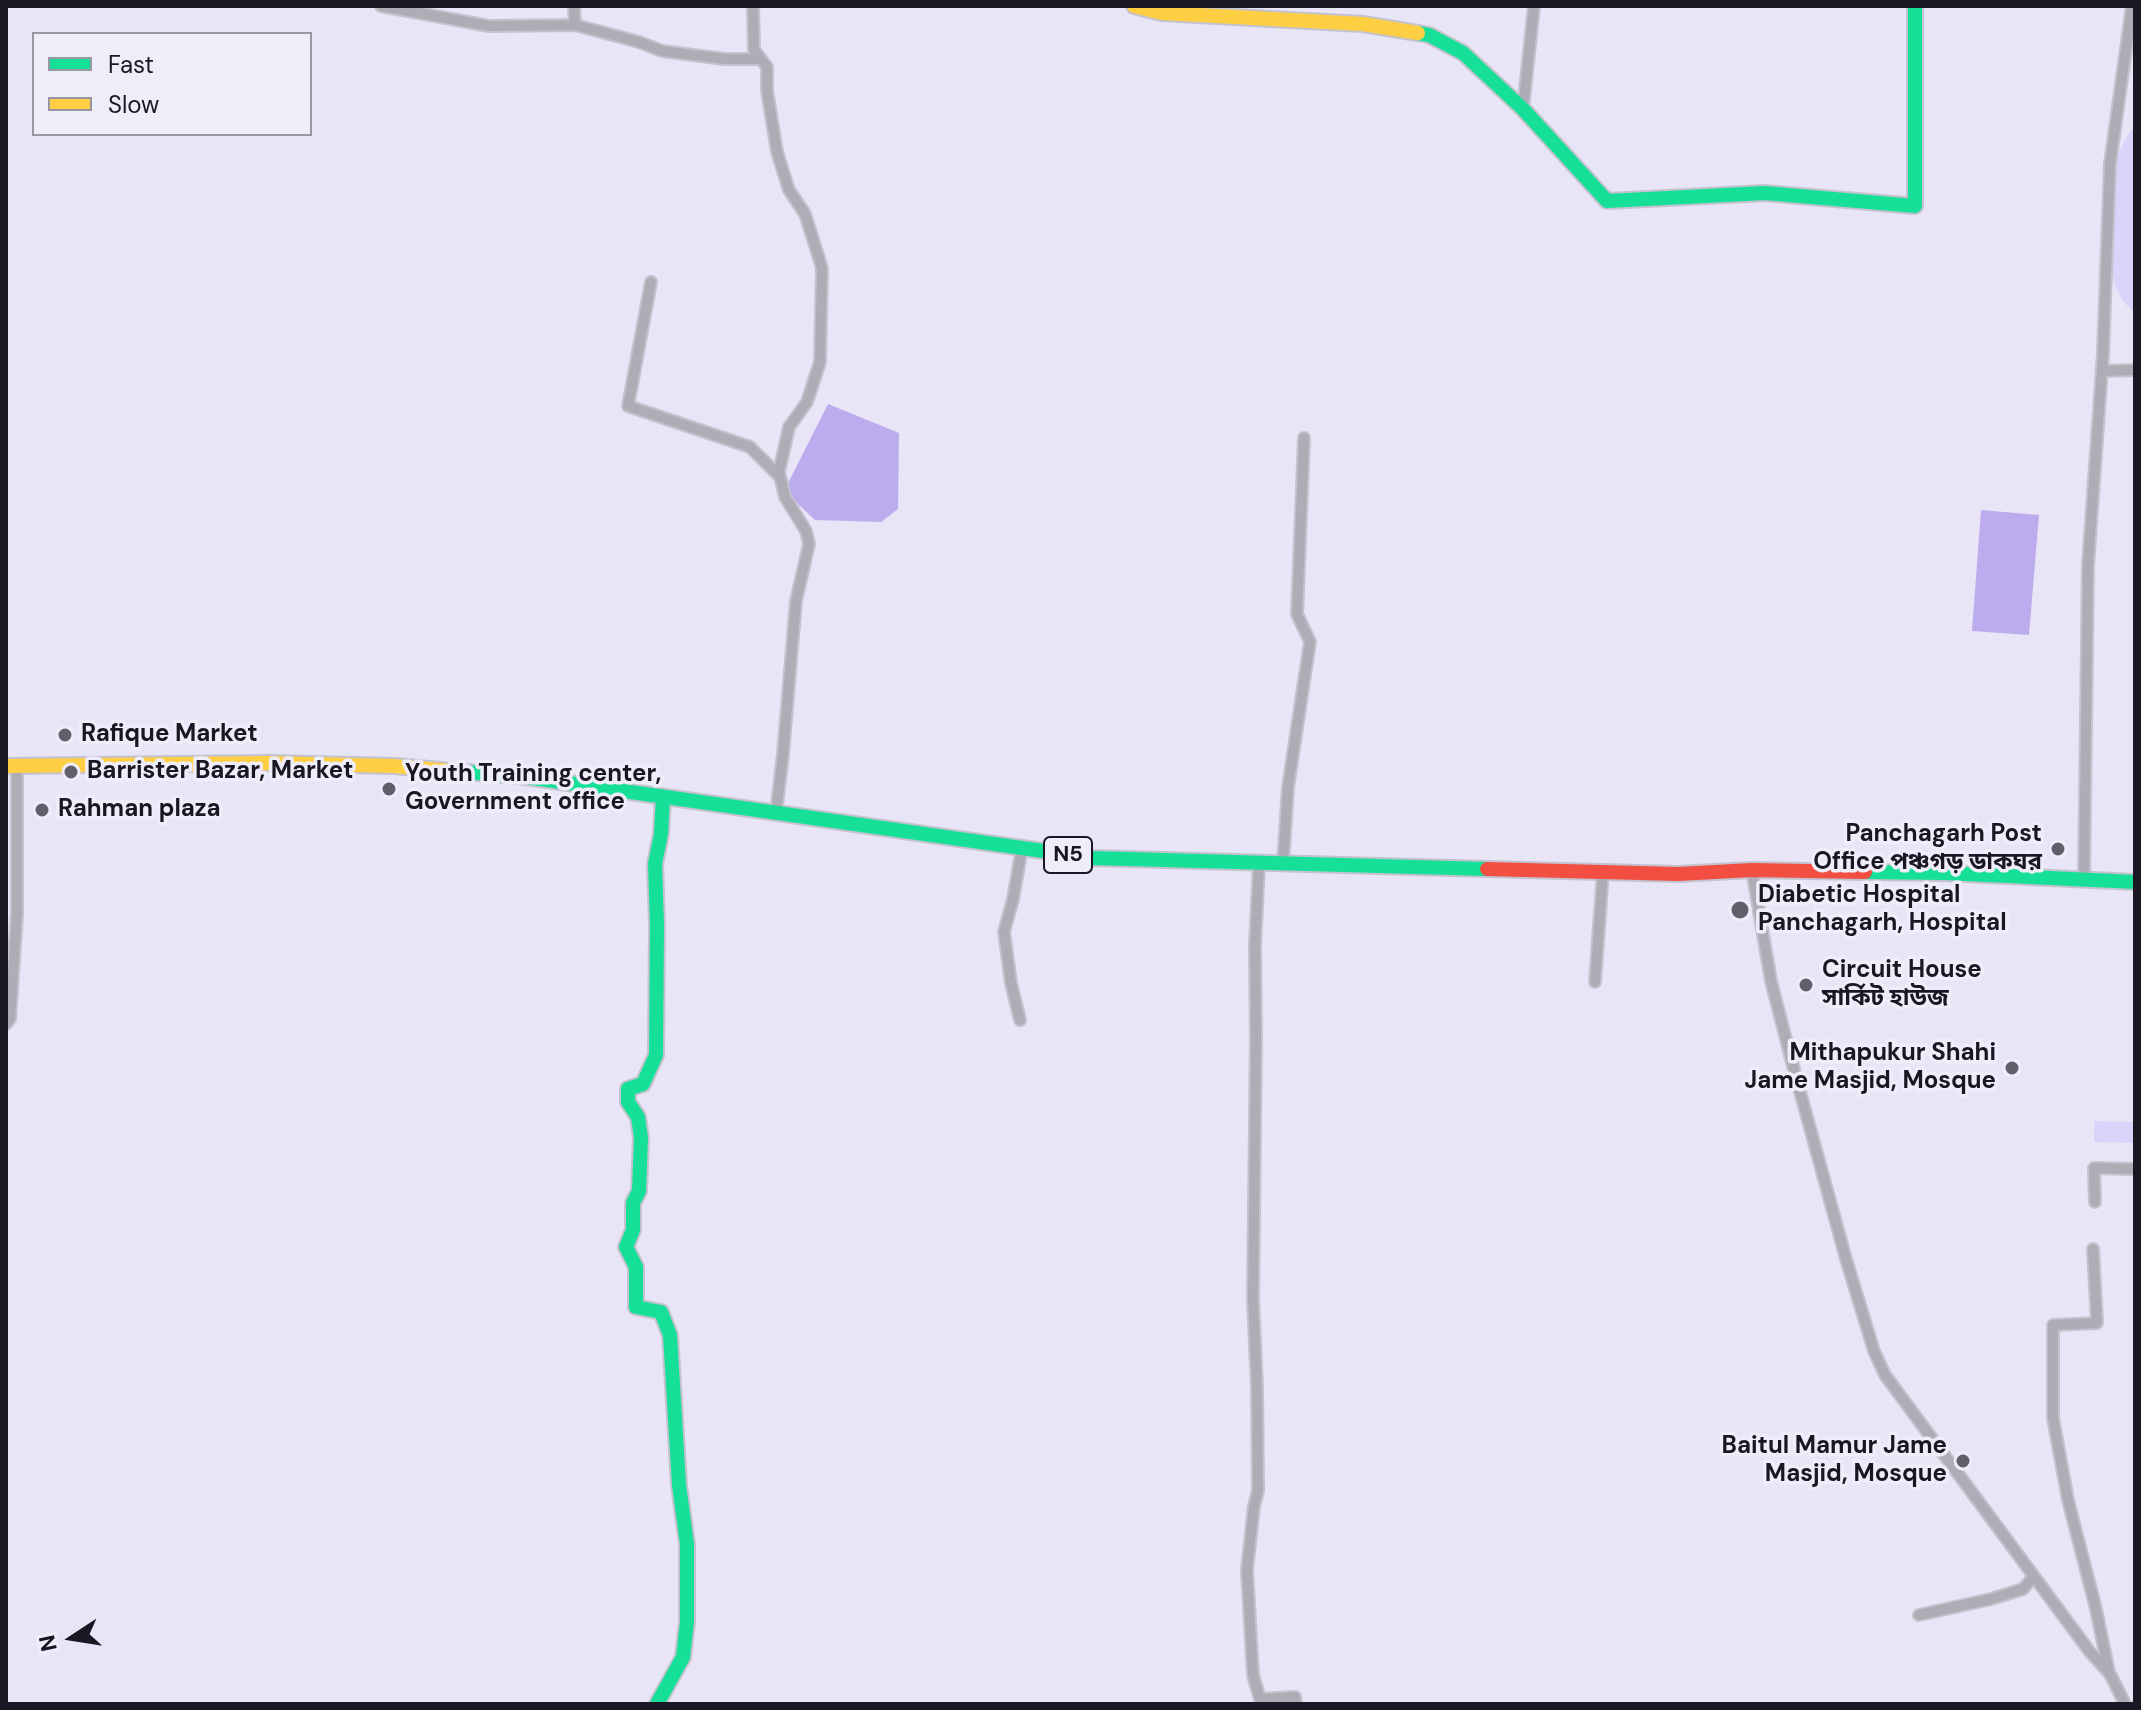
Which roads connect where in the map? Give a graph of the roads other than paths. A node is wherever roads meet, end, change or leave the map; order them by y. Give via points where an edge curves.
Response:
1 (381, 6) edge
2 (574, 6) edge
3 (753, 6) edge
4 (1134, 6) edge
5 (1534, 6) edge
6 (1915, 6) edge
7 (2132, 6) edge
8 (575, 25) junction
9 (761, 59) junction
10 (1523, 109) junction
11 (651, 282) dead end
12 (2135, 370) edge
13 (2102, 371) junction
14 (1304, 438) dead end
15 (781, 479) junction
16 (12, 766) edge
17 (663, 797) junction
18 (776, 813) junction
19 (1022, 848) junction
20 (1259, 864) junction
21 (1283, 864) junction
22 (1752, 870) junction
23 (1603, 872) junction
24 (2084, 879) junction
25 (2135, 882) edge
26 (1595, 982) dead end
27 (1020, 1020) dead end
28 (6, 1024) edge
29 (2135, 1169) edge
30 (2095, 1202) dead end
31 (2093, 1249) dead end
32 (2034, 1576) junction
33 (1919, 1615) dead end
34 (2110, 1674) junction
35 (657, 1704) edge
36 (1296, 1704) edge
37 (2125, 1704) edge

1 - 8 street via 489,26
2 - 8 street
3 - 9 street via 754,50
4 - 10 main road via 1162,13 1363,24 1429,35 1463,53
5 - 10 street
6 - 10 main road via 1915,206 1765,193 1607,201
7 - 13 street via 2110,164
8 - 9 street via 662,51
9 - 15 street via 767,67 777,152 822,268 820,362 807,402 789,427
11 - 15 street via 628,406 750,447
12 - 13 street
13 - 24 street via 2088,565
14 - 21 street via 1297,614 1310,642 1288,787
15 - 18 street via 809,544 796,601
16 - 17 main road, N5 via 394,766 519,776
16 - 28 street via 17,913
17 - 18 main road, N5
17 - 35 main road via 655,864 656,1055 643,1084 628,1089 641,1138 639,1191 626,1247 636,1267 636,1307 661,1312 670,1335 687,1544 683,1657
18 - 19 main road, N5
19 - 20 main road, N5 via 1092,858
19 - 27 street via 1004,932
20 - 21 main road, N5
20 - 36 street via 1253,1284 1258,1491 1247,1570 1253,1675 1260,1699 1295,1697
21 - 23 main road, N5
22 - 23 main road, N5
22 - 24 main road, N5
22 - 32 street via 1771,981 1874,1351 1885,1375
23 - 26 street
24 - 25 main road, N5
29 - 30 street via 2094,1168
31 - 34 street via 2097,1323 2053,1325 2053,1418
32 - 33 street via 2023,1589
32 - 34 street
34 - 37 street

